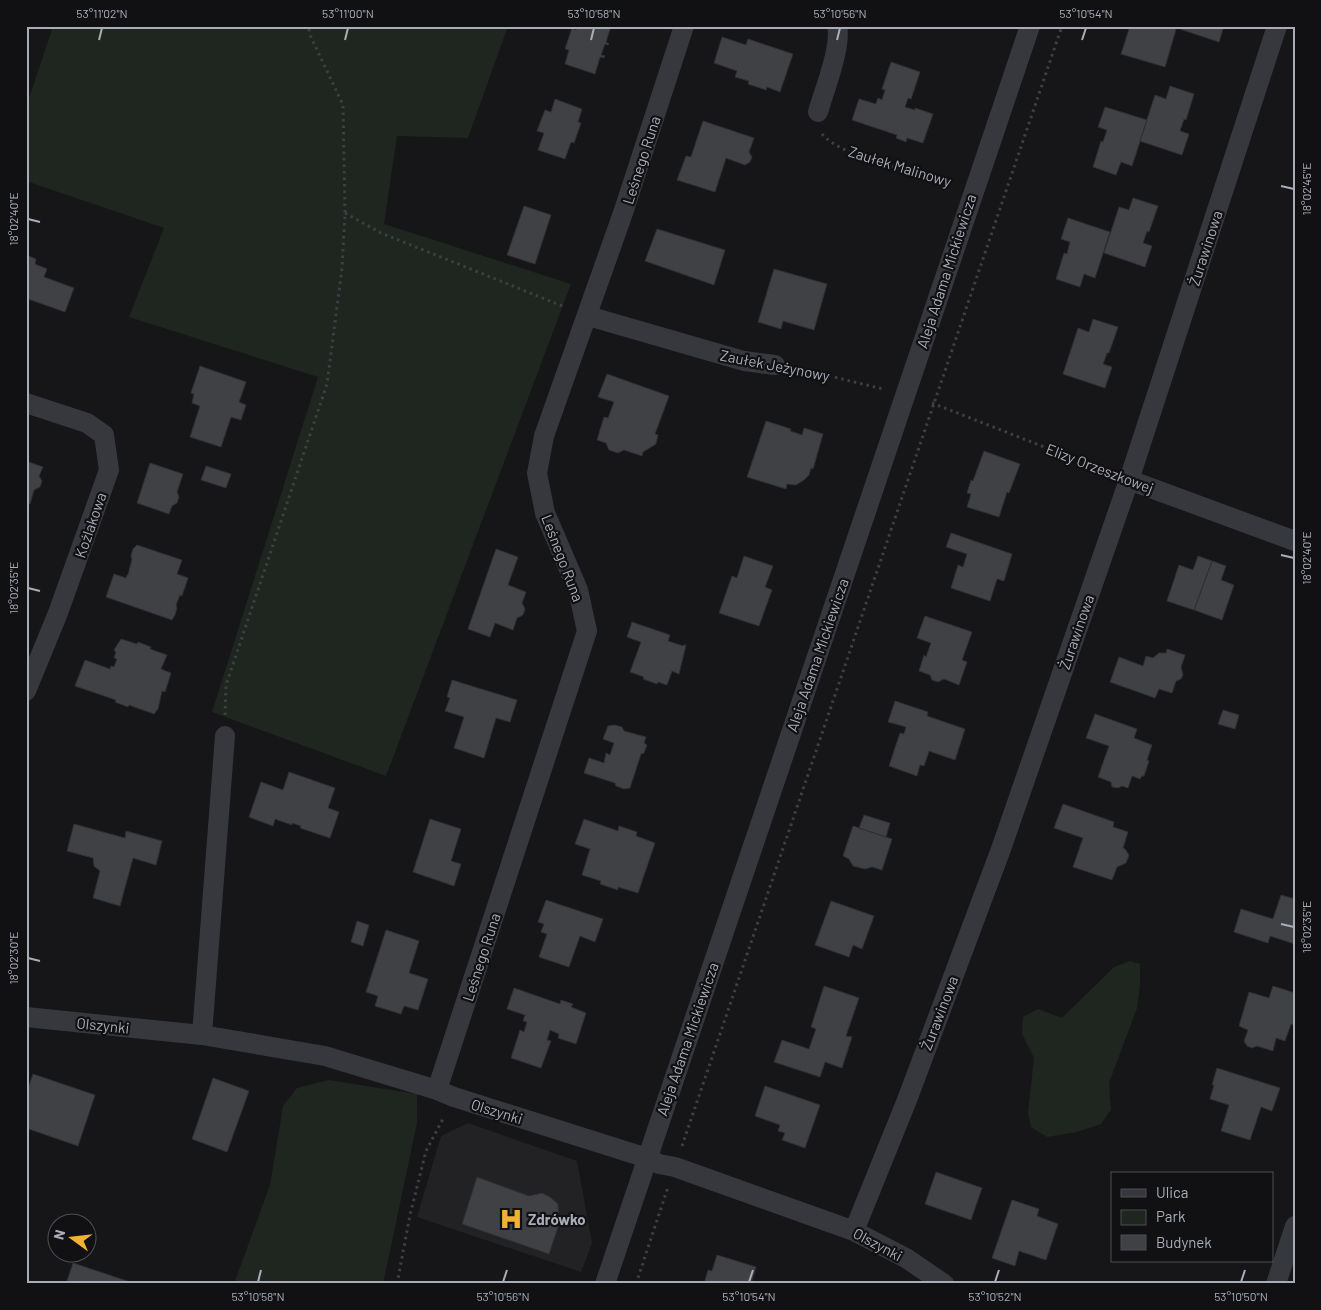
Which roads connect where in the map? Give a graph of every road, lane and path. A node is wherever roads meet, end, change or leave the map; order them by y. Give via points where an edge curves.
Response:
1 (308, 26) edge
2 (684, 26) edge
3 (837, 26) edge
4 (1030, 26) edge
5 (1062, 26) edge
6 (1277, 26) edge
7 (818, 112) joint
8 (974, 188) junction
9 (1004, 196) junction
10 (345, 213) junction
11 (588, 316) junction
12 (774, 366) joint
13 (905, 394) junction
14 (26, 403) edge
15 (934, 403) junction
16 (1129, 480) junction
17 (1295, 541) edge
18 (26, 691) edge
19 (225, 736) joint
20 (26, 1017) edge
21 (202, 1035) junction
22 (446, 1094) junction
23 (647, 1158) junction
24 (675, 1167) junction
25 (1295, 1226) edge
26 (854, 1231) junction
27 (397, 1284) edge
28 (605, 1284) edge
29 (636, 1284) edge
30 (944, 1284) edge
31 (1276, 1284) edge

1 - 10 path via 310,37 343,105
2 - 11 street, Leśnego Runa
3 - 7 street via 837,46
4 - 8 street, Aleja Adama Mickiewicza
5 - 9 path
6 - 16 street, Żurawinowa
7 - 8 path, Zaułek Malinowy via 818,129 827,140 844,150
8 - 9 path, Zaułek Malinowy
8 - 13 street, Aleja Adama Mickiewicza
9 - 15 path
10 - 11 path via 381,233
10 - 19 path via 342,268 327,384 226,685
11 - 12 street, Zaułek Jeżynowy via 744,361
11 - 22 street, Leśnego Runa via 544,436 537,473 545,513 578,590 587,631
12 - 13 path, Zaułek Jeżynowy via 805,368
13 - 15 path, Elizy Orzeszkowej
13 - 23 street, Aleja Adama Mickiewicza
14 - 18 street, Koźlakowa via 87,424 104,435 109,470 61,607
15 - 16 path, Elizy Orzeszkowej
15 - 24 path
16 - 17 street, Elizy Orzeszkowej
16 - 26 street, Żurawinowa via 1001,850
19 - 21 street
20 - 21 street, Olszynki
21 - 22 street, Olszynki via 325,1056
22 - 23 street, Olszynki
22 - 27 path via 426,1151
23 - 24 street, Olszynki
23 - 28 street, Aleja Adama Mickiewicza
24 - 26 street, Olszynki
24 - 29 path
25 - 31 street
26 - 30 street, Olszynki via 906,1258

